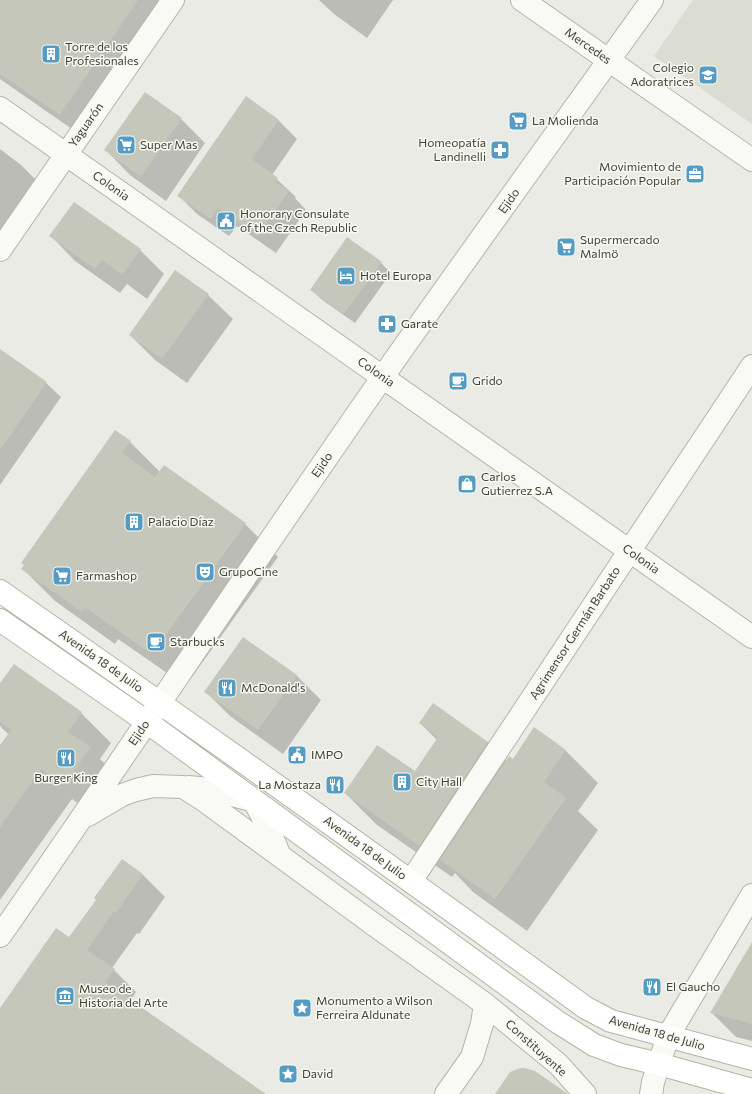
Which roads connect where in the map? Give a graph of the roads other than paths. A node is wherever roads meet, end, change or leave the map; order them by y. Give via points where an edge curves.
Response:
1 (173, 0) edge
2 (522, 0) edge
3 (652, 0) edge
4 (609, 60) junction
5 (0, 108) edge
6 (65, 154) junction
7 (752, 160) edge
8 (0, 250) edge
9 (752, 366) edge
10 (383, 377) junction
11 (629, 550) junction
12 (0, 591) edge
13 (0, 620) edge
14 (752, 637) edge
15 (160, 702) junction
16 (147, 722) junction
17 (183, 787) junction
18 (254, 801) junction
19 (83, 817) junction
20 (280, 856) junction
21 (412, 881) junction
22 (752, 895) edge
23 (0, 936) edge
24 (485, 1004) junction
25 (668, 1036) junction
26 (752, 1059) edge
27 (659, 1064) junction
28 (752, 1090) edge
29 (446, 1094) edge
30 (585, 1094) edge
31 (652, 1094) edge

1 - 6 street, Yaguarón
2 - 4 street, Mercedes
3 - 4 street, Ejido
4 - 7 street, Mercedes
4 - 10 street, Ejido
5 - 6 street, Colonia
6 - 8 street, Yaguarón
6 - 10 street, Colonia
9 - 11 street, Agrimensor Germán Barbato
10 - 11 street, Colonia
10 - 15 street, Ejido
11 - 14 street, Colonia
11 - 21 street, Agrimensor Germán Barbato
12 - 15 main road, Avenida 18 de Julio
13 - 16 main road, Avenida 18 de Julio
15 - 16 street, Ejido
15 - 21 main road, Avenida 18 de Julio
16 - 18 main road, Avenida 18 de Julio
16 - 19 street, Ejido
17 - 18 street, Avenida 18 de Julio via 210,789
17 - 19 street, Avenida 18 de Julio via 153,786 136,790
17 - 20 street
18 - 20 street, Avenida 18 de Julio
18 - 27 main road, Avenida 18 de Julio via 594,1046
19 - 23 street, Ejido
20 - 24 street
21 - 25 main road, Avenida 18 de Julio via 586,1008 611,1021
22 - 25 street
24 - 29 street via 481,1030 472,1057
24 - 30 street, Constituyente via 558,1064
25 - 26 main road, Avenida 18 de Julio
25 - 27 street
27 - 28 main road, Avenida 18 de Julio
27 - 31 street

